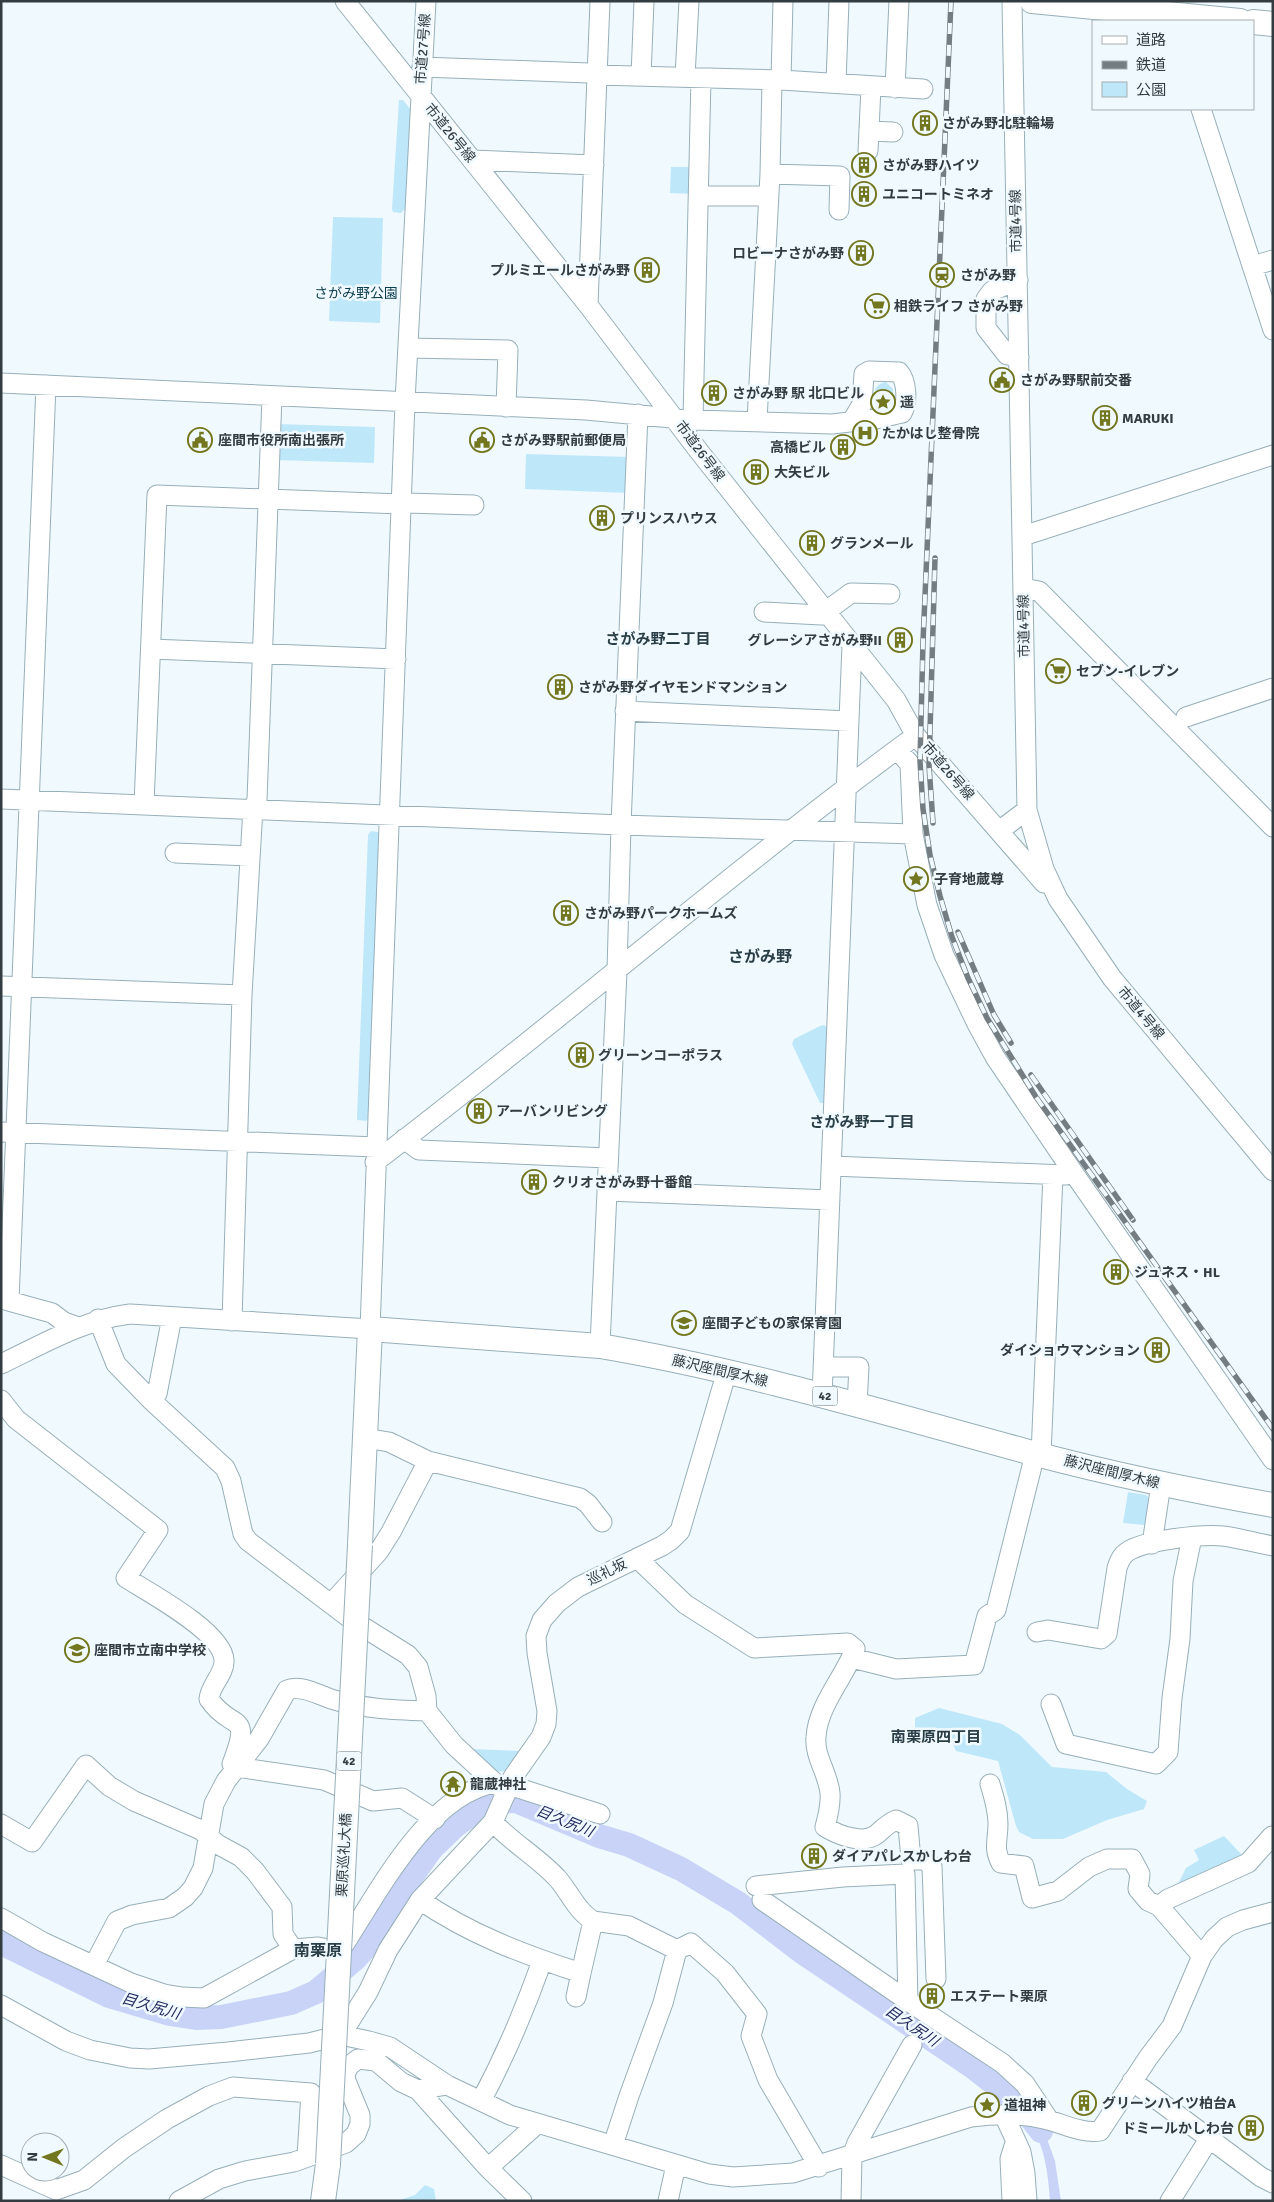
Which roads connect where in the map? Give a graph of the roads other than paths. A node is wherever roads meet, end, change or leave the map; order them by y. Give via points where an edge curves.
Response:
1 (426, 1) edge
2 (600, 1) edge
3 (644, 1) edge
4 (689, 1) edge
5 (783, 1) edge
6 (839, 1) edge
7 (899, 1) edge
8 (1012, 1) edge
9 (1032, 1) edge
10 (346, 2) edge
11 (1173, 18) edge
12 (1218, 20) edge
13 (1254, 22) edge
14 (1273, 24) edge
15 (422, 67) junction
16 (597, 75) junction
17 (641, 76) junction
18 (693, 78) junction
19 (776, 80) junction
20 (836, 83) junction
21 (870, 87) junction
22 (895, 88) junction
23 (923, 89) dead end
24 (420, 96) junction
25 (1201, 110) edge
26 (869, 131) junction
27 (893, 132) dead end
28 (868, 151) dead end
29 (472, 160) junction
30 (594, 165) junction
31 (770, 174) junction
32 (698, 196) junction
33 (769, 196) junction
34 (839, 210) dead end
35 (1273, 260) edge
36 (1252, 266) junction
37 (1018, 280) junction
38 (588, 306) junction
39 (1273, 330) edge
40 (408, 348) junction
41 (1019, 357) junction
42 (1, 383) edge
43 (46, 385) junction
44 (272, 396) junction
45 (405, 402) junction
46 (506, 407) junction
47 (638, 414) junction
48 (684, 418) junction
49 (758, 421) junction
50 (852, 421) dead end
51 (1273, 455) edge
52 (270, 499) junction
53 (401, 504) junction
54 (474, 505) dead end
55 (1023, 536) junction
56 (1023, 588) junction
57 (890, 594) dead end
58 (764, 612) dead end
59 (826, 612) junction
60 (852, 644) junction
61 (151, 649) junction
62 (263, 654) junction
63 (396, 659) junction
64 (1273, 688) edge
65 (625, 711) junction
66 (1186, 716) dead end
67 (848, 721) junction
68 (916, 736) junction
69 (897, 750) junction
70 (845, 788) junction
71 (1, 799) edge
72 (29, 800) junction
73 (144, 804) junction
74 (253, 808) junction
75 (1026, 810) junction
76 (390, 816) junction
77 (621, 825) junction
78 (1273, 826) edge
79 (790, 830) junction
80 (999, 831) junction
81 (844, 832) junction
82 (913, 834) junction
83 (175, 853) dead end
84 (250, 856) junction
85 (1058, 899) junction
86 (617, 971) junction
87 (1, 986) edge
88 (20, 986) junction
89 (242, 995) junction
90 (9, 1132) edge
91 (404, 1139) junction
92 (238, 1141) junction
93 (376, 1154) junction
94 (608, 1158) junction
95 (832, 1166) junction
96 (1273, 1171) edge
97 (1053, 1175) junction
98 (1075, 1175) junction
99 (607, 1191) junction
100 (830, 1200) junction
101 (5, 1300) edge
102 (172, 1317) junction
103 (98, 1319) junction
104 (232, 1320) junction
105 (78, 1327) junction
106 (370, 1329) junction
107 (600, 1346) junction
108 (1, 1364) edge
109 (823, 1367) junction
110 (727, 1371) junction
111 (822, 1396) junction
112 (1, 1400) edge
113 (151, 1400) junction
114 (858, 1405) junction
115 (365, 1438) junction
116 (1038, 1454) junction
117 (1273, 1460) edge
118 (428, 1461) junction
119 (1161, 1484) junction
120 (1273, 1505) edge
121 (602, 1522) dead end
122 (1192, 1537) junction
123 (1152, 1544) junction
124 (1273, 1546) edge
125 (637, 1558) junction
126 (331, 1604) junction
127 (1037, 1632) dead end
128 (852, 1658) junction
129 (1051, 1704) dead end
130 (427, 1711) junction
131 (236, 1767) junction
132 (990, 1784) dead end
133 (506, 1786) junction
134 (600, 1814) dead end
135 (494, 1818) junction
136 (435, 1819) junction
137 (1, 1824) edge
138 (1272, 1836) edge
139 (209, 1837) junction
140 (420, 1900) junction
141 (1160, 1906) junction
142 (1273, 1912) edge
143 (593, 1920) junction
144 (2, 1922) edge
145 (293, 1949) junction
146 (677, 1950) junction
147 (1202, 1956) junction
148 (542, 1961) junction
149 (94, 1964) junction
150 (581, 1973) junction
151 (936, 1979) dead end
152 (576, 1997) dead end
153 (908, 2001) junction
154 (1, 2005) edge
155 (341, 2035) junction
156 (912, 2045) dead end
157 (419, 2066) junction
158 (1132, 2081) junction
159 (400, 2082) junction
160 (447, 2084) junction
161 (418, 2090) junction
162 (481, 2102) junction
163 (1006, 2115) junction
164 (1046, 2120) junction
165 (537, 2124) junction
166 (1209, 2139) junction
167 (1015, 2140) junction
168 (613, 2145) junction
169 (852, 2156) junction
170 (318, 2160) junction
171 (1, 2165) edge
172 (676, 2165) junction
173 (819, 2167) junction
174 (488, 2168) junction
175 (1273, 2184) edge
176 (180, 2201) edge
177 (323, 2201) edge
178 (522, 2201) edge
179 (668, 2201) edge
180 (851, 2201) edge
181 (1012, 2201) edge
182 (1027, 2201) edge
183 (1170, 2201) edge

1 - 15 street, 市道27号線
2 - 16 street
3 - 17 street
4 - 18 street
5 - 19 street
6 - 20 street
7 - 22 street
8 - 37 street, 市道4号線
9 - 11 main road
10 - 24 street, 市道26号線
11 - 12 main road
13 - 14 main road
15 - 16 street
15 - 24 street, 市道27号線
16 - 17 street
16 - 30 street
17 - 18 street
18 - 19 street
18 - 32 street
19 - 20 street
19 - 31 street
20 - 21 street
21 - 22 street
21 - 26 street
22 - 23 street
24 - 29 street, 市道26号線
24 - 40 street, 市道27号線
25 - 36 street
26 - 27 street
26 - 28 street
29 - 30 street
29 - 38 street, 市道26号線
30 - 38 street
31 - 33 street
31 - 34 street via 840,176
32 - 33 street
32 - 48 street
33 - 49 street
35 - 36 street
36 - 39 street
37 - 41 street, 市道4号線
37 - 41 street via 992,291 986,300 986,328 1007,355
38 - 48 street, 市道26号線
40 - 45 street, 市道27号線
40 - 46 street via 508,350
41 - 55 street, 市道4号線
42 - 43 street
43 - 44 street
43 - 72 street
44 - 45 street
44 - 52 street
45 - 46 street
45 - 53 street, 市道27号線
46 - 47 street
47 - 48 street
47 - 65 street
48 - 49 street
48 - 59 street, 市道26号線
49 - 50 street via 832,424
51 - 55 street
52 - 53 street
52 - 61 street via 157,495
52 - 62 street
53 - 54 street
53 - 63 street, 市道27号線
55 - 56 street, 市道4号線
56 - 75 street, 市道4号線
56 - 78 street via 1039,591
57 - 59 street via 851,593
58 - 59 street via 821,615
59 - 60 street, 市道26号線
60 - 67 street
60 - 68 street, 市道26号線 via 896,700
61 - 62 street
61 - 73 street
62 - 63 street
62 - 74 street
63 - 76 street, 市道27号線
64 - 66 street
65 - 67 street
65 - 77 street
67 - 70 street
68 - 69 street
68 - 80 street, 市道26号線
69 - 70 street
69 - 82 street via 910,764
70 - 79 street
70 - 81 street
71 - 72 street
72 - 73 street
72 - 88 street
73 - 74 street
74 - 76 street
74 - 84 street
75 - 80 street
75 - 85 street, 市道4号線 via 1044,869
76 - 77 street
76 - 93 street, 市道27号線
77 - 79 street
77 - 86 street
79 - 81 street
79 - 86 street
80 - 85 street, 市道26号線
81 - 82 street
81 - 95 street
82 - 98 street via 928,905 960,991 995,1057
83 - 84 street
84 - 89 street
85 - 96 street, 市道4号線 via 1112,978
86 - 91 street
86 - 94 street
87 - 88 street
88 - 89 street
88 - 90 street
89 - 92 street
90 - 92 street
90 - 101 street
91 - 93 street
91 - 94 street via 419,1150
92 - 93 street
92 - 104 street
93 - 106 street, 市道27号線
94 - 99 street
95 - 97 street
95 - 100 street
97 - 98 street
97 - 116 street
98 - 117 street
99 - 100 street
99 - 107 street
100 - 109 street
101 - 105 street via 52,1313
102 - 103 street via 130,1314
102 - 104 street
102 - 113 street via 157,1394
103 - 105 street
103 - 113 street via 116,1364
104 - 106 street
105 - 108 street
106 - 107 main road, 藤沢座間厚木線 / 42
106 - 115 main road, 42
107 - 110 main road, 藤沢座間厚木線 / 42
109 - 111 street
109 - 114 street via 858,1368
110 - 111 main road, 藤沢座間厚木線 / 42
110 - 125 street, 巡礼坂 via 680,1531 671,1540
111 - 114 main road, 藤沢座間厚木線 / 42
112 - 131 street via 16,1419 158,1530 126,1578 199,1624 222,1652 223,1666 209,1699 240,1726 242,1740 232,1764
113 - 126 street via 225,1468 248,1542
114 - 116 main road, 藤沢座間厚木線 / 42
115 - 118 street via 389,1442
115 - 170 main road, 栗原巡礼大橋 / 42, bridge
116 - 119 main road, 藤沢座間厚木線 / 42
116 - 128 street via 996,1610 987,1616 974,1665 896,1669
118 - 121 street via 580,1498
118 - 126 street via 392,1532
119 - 120 main road, 藤沢座間厚木線 / 42
119 - 123 street
122 - 123 street
122 - 124 street via 1222,1536
122 - 129 street via 1182,1581 1180,1639 1168,1752 1164,1757 1156,1764 1066,1744
123 - 127 street via 1140,1545 1120,1558 1107,1634 1101,1639 1048,1630
125 - 128 street via 685,1604 754,1648 848,1643 855,1649
125 - 133 street, 巡礼坂 via 578,1587 542,1620 536,1632 536,1644 547,1702 546,1724 541,1737
126 - 130 street via 408,1655 418,1667
128 - 151 street via 820,1717 816,1736 816,1747 830,1791 825,1827 837,1835 867,1839 896,1820 908,1826 911,1860 925,1860 932,1866
130 - 131 street via 376,1710 292,1688 283,1694 259,1738
130 - 133 street via 454,1745
131 - 136 street via 324,1780 373,1801 402,1798
131 - 139 street via 214,1804
132 - 141 street via 997,1807 996,1853 1001,1863 1024,1866 1032,1898 1058,1891 1089,1867 1107,1859 1132,1859 1140,1874 1138,1889 1148,1902
133 - 134 street
133 - 135 street, 巡礼坂
133 - 136 street via 479,1786 453,1801
135 - 140 street, 巡礼坂
135 - 143 street via 507,1837 544,1865 559,1880 574,1904
136 - 145 street via 396,1864 340,1951 318,1946
137 - 139 street via 32,1842 86,1765 108,1786 201,1830
138 - 141 street via 1248,1864 1168,1899
139 - 145 street via 241,1856 274,1895 282,1907 283,1934
139 - 149 street via 199,1878 185,1897 169,1908 117,1920
140 - 148 street via 472,1932
140 - 155 street, 巡礼坂
141 - 147 street
142 - 147 street via 1227,1927
143 - 146 street via 629,1926
143 - 150 street
144 - 149 street
145 - 149 street via 204,1998 147,1989
146 - 168 street via 664,2003
146 - 173 street via 691,1944 725,1973 757,2014 751,2036 768,2080
147 - 158 street via 1172,2026
148 - 150 street
148 - 162 street via 526,2007
150 - 152 street
153 - 153 street via 759,1893 843,1877 905,1874
153 - 164 street via 1002,2063 1025,2084
154 - 155 street via 66,2041 90,2050 130,2058 228,2052 309,2043
155 - 157 street via 390,2047
156 - 169 street
157 - 159 street
157 - 160 street
158 - 164 street via 1100,2131 1090,2132
158 - 166 street
159 - 161 street
159 - 170 street via 376,2061 358,2059 349,2066 346,2081 360,2115 356,2134
160 - 161 street
160 - 162 street
161 - 174 street
162 - 165 street
163 - 164 street
163 - 167 street
163 - 169 street via 970,2117
165 - 168 street
165 - 174 street
166 - 175 street
166 - 183 street
167 - 181 street via 1010,2159
167 - 182 street via 1021,2152
168 - 172 street
169 - 173 street
169 - 180 street
170 - 171 street via 311,2093 233,2087 167,2119 84,2180 56,2190
170 - 176 street via 245,2171 219,2179
170 - 177 main road, 42
172 - 173 street via 733,2177 793,2173
172 - 179 street
174 - 178 street

